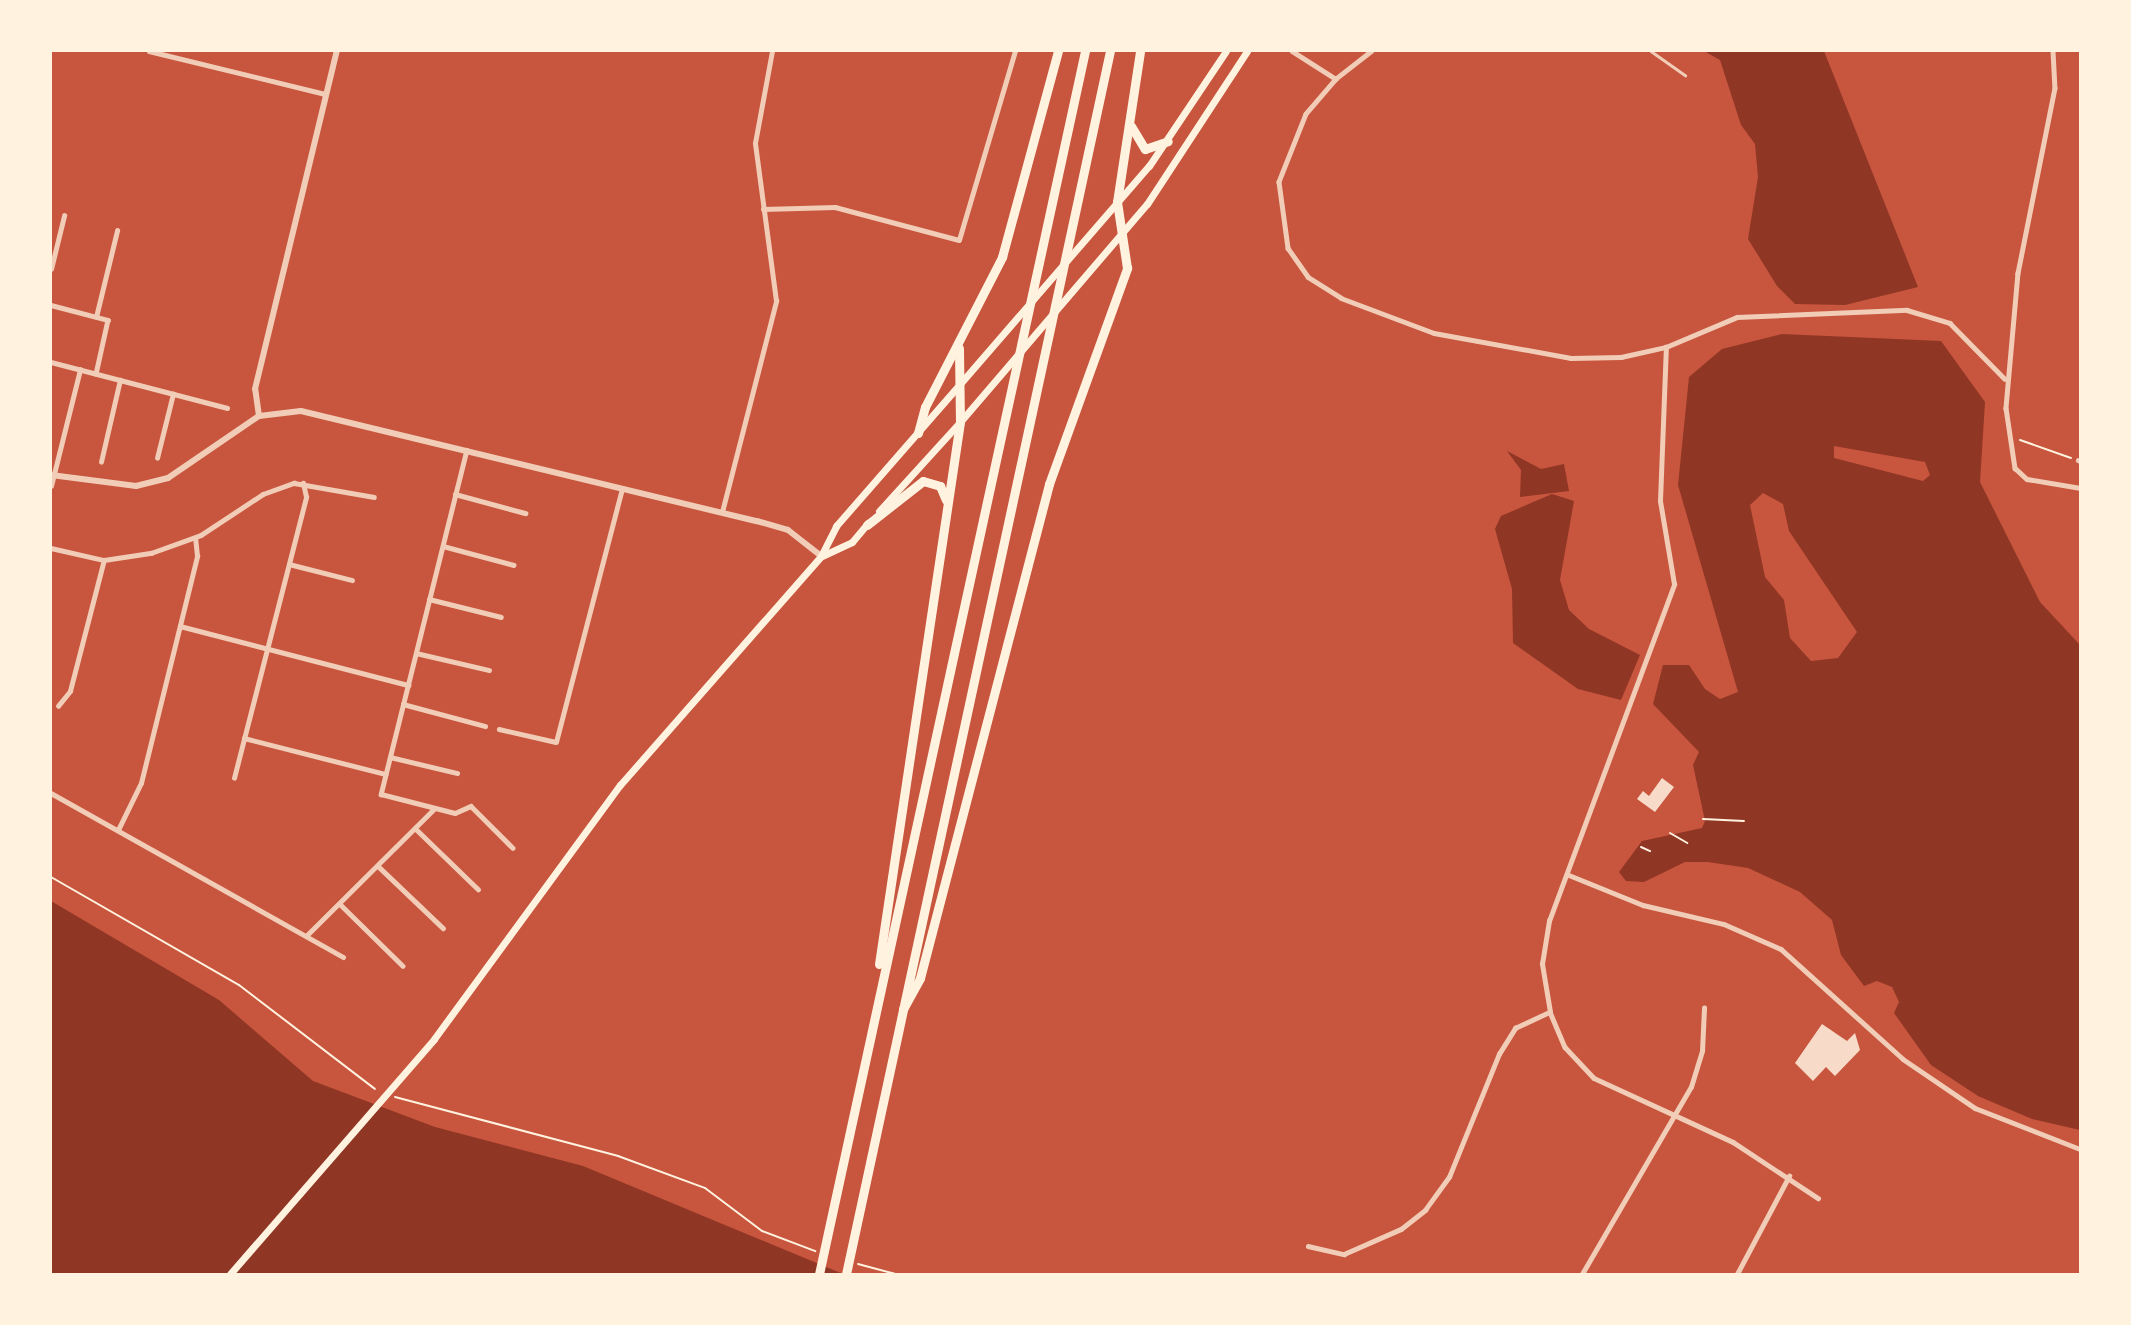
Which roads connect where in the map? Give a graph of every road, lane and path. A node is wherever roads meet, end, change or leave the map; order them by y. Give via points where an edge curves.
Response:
1 (149, 51) edge
2 (337, 51) edge
3 (772, 51) edge
4 (1014, 51) edge
5 (1058, 51) edge
6 (1085, 51) edge
7 (1110, 51) edge
8 (1140, 51) edge
9 (1226, 51) edge
10 (1247, 51) edge
11 (1292, 51) edge
12 (1372, 51) edge
13 (1651, 51) edge
14 (2053, 51) edge
15 (1685, 75) dead end
16 (1336, 79) junction
17 (327, 94) junction
18 (1130, 117) junction
19 (1168, 141) junction
20 (1117, 202) junction
21 (763, 209) junction
22 (64, 216) dead end
23 (117, 230) dead end
24 (1124, 234) junction
25 (51, 269) edge
26 (51, 305) edge
27 (96, 317) junction
28 (1666, 347) junction
29 (959, 348) junction
30 (51, 362) edge
31 (80, 370) junction
32 (96, 374) junction
33 (2004, 379) junction
34 (121, 380) junction
35 (959, 385) junction
36 (173, 394) junction
37 (228, 408) dead end
38 (259, 416) junction
39 (960, 422) junction
40 (918, 433) junction
41 (2010, 437) junction
42 (467, 449) junction
43 (156, 458) dead end
44 (2079, 461) edge
45 (101, 462) dead end
46 (52, 475) edge
47 (303, 483) junction
48 (51, 486) edge
49 (2080, 488) edge
50 (622, 489) junction
51 (455, 494) junction
52 (374, 497) dead end
53 (947, 502) junction
54 (722, 512) junction
55 (525, 513) dead end
56 (867, 525) junction
57 (195, 538) junction
58 (443, 546) junction
59 (51, 548) edge
60 (821, 556) junction
61 (104, 559) junction
62 (289, 564) junction
63 (514, 565) dead end
64 (352, 580) dead end
65 (429, 599) junction
66 (501, 617) dead end
67 (180, 626) junction
68 (267, 648) junction
69 (416, 653) junction
70 (489, 670) dead end
71 (408, 685) junction
72 (403, 704) junction
73 (58, 706) dead end
74 (485, 726) dead end
75 (499, 729) dead end
76 (244, 738) junction
77 (390, 757) junction
78 (457, 773) dead end
79 (386, 774) junction
80 (234, 778) dead end
81 (51, 793) edge
82 (434, 809) junction
83 (1703, 819) dead end
84 (1744, 821) dead end
85 (415, 828) junction
86 (118, 830) junction
87 (1670, 833) dead end
88 (1687, 843) dead end
89 (1641, 847) dead end
90 (513, 848) dead end
91 (1650, 851) dead end
92 (378, 866) junction
93 (1569, 876) junction
94 (51, 877) edge
95 (478, 889) dead end
96 (340, 904) junction
97 (443, 929) dead end
98 (306, 936) junction
99 (343, 957) dead end
100 (403, 966) dead end
101 (876, 1004) junction
102 (1704, 1007) dead end
103 (1550, 1012) junction
104 (897, 1019) junction
105 (375, 1089) dead end
106 (394, 1096) dead end
107 (1673, 1118) junction
108 (2080, 1149) edge
109 (1790, 1176) junction
110 (1818, 1198) dead end
111 (1308, 1246) dead end
112 (823, 1254) dead end
113 (848, 1261) dead end
114 (230, 1274) edge
115 (819, 1274) edge
116 (846, 1274) edge
117 (895, 1274) edge
118 (1582, 1274) edge
119 (1737, 1274) edge

1 - 17 street
2 - 17 street
3 - 21 street via 755,143
4 - 21 street via 958,240 835,207
5 - 29 highway via 1002,257
6 - 101 highway
7 - 104 highway
8 - 18 highway
9 - 19 main road
10 - 24 main road via 1191,145
11 - 16 street
12 - 16 street
13 - 15 lane
14 - 33 street via 2054,88
16 - 28 street via 1292,139 1279,182 1288,248 1308,277 1381,317 1530,355 1621,357
17 - 38 street via 255,388
18 - 19 highway via 1140,147 1153,150
18 - 20 highway
19 - 20 main road
20 - 24 highway
20 - 35 main road
21 - 54 street via 776,301
22 - 25 street
23 - 27 street
24 - 39 main road
24 - 104 highway via 1127,268 1049,484 920,978
26 - 27 street
27 - 32 street via 108,320
28 - 33 street via 1737,317 1907,310 1950,323
28 - 93 street via 1660,501 1674,584
29 - 35 highway
29 - 40 highway via 925,407
30 - 31 street
31 - 32 street
31 - 46 street
32 - 34 street
33 - 41 street
34 - 36 street
34 - 45 street
35 - 39 highway
35 - 40 main road
36 - 37 street
36 - 43 street
38 - 42 street via 301,411
38 - 46 street via 168,478 136,486
39 - 53 highway
39 - 56 main road
40 - 60 main road via 836,526
41 - 44 path
41 - 49 street via 2015,468 2027,480
42 - 50 street
42 - 51 street
46 - 48 street
47 - 52 street
47 - 57 street via 263,494
47 - 62 street via 306,497
50 - 54 street
50 - 75 street via 556,742
51 - 55 street
51 - 58 street
53 - 56 highway via 940,486 923,481
53 - 101 highway via 886,893
54 - 60 street via 788,530
56 - 60 main road via 852,542
57 - 61 street
57 - 67 street via 198,556
58 - 63 street
58 - 65 street
59 - 61 street
60 - 114 main road via 620,785 464,1001
61 - 73 street via 70,691
62 - 64 street
62 - 68 street
65 - 66 street
65 - 69 street
67 - 68 street
67 - 86 street via 141,783
68 - 71 street
68 - 76 street
69 - 70 street
69 - 71 street
71 - 72 street
72 - 74 street
72 - 77 street
76 - 79 street
76 - 80 street
77 - 78 street
77 - 79 street
79 - 82 street via 382,793
81 - 86 street
82 - 85 street
82 - 90 street via 455,813 471,806
83 - 84 path
85 - 92 street
85 - 95 street
86 - 98 street
87 - 88 path
89 - 91 path
92 - 96 street
92 - 97 street
93 - 103 street via 1549,921 1542,964
93 - 108 street via 1643,905 1724,924 1781,949 1903,1059 1975,1108
94 - 105 path via 239,985
96 - 98 street
96 - 100 street
98 - 99 street
101 - 115 highway
102 - 107 street via 1702,1051
103 - 107 street via 1565,1047 1594,1078
103 - 111 street via 1515,1028 1499,1054 1449,1177 1425,1210 1401,1230 1344,1254
104 - 116 highway
106 - 112 path via 631,1160 705,1188 762,1231
107 - 109 street via 1733,1143
107 - 118 street via 1635,1174
109 - 110 street
109 - 119 street
113 - 117 path

